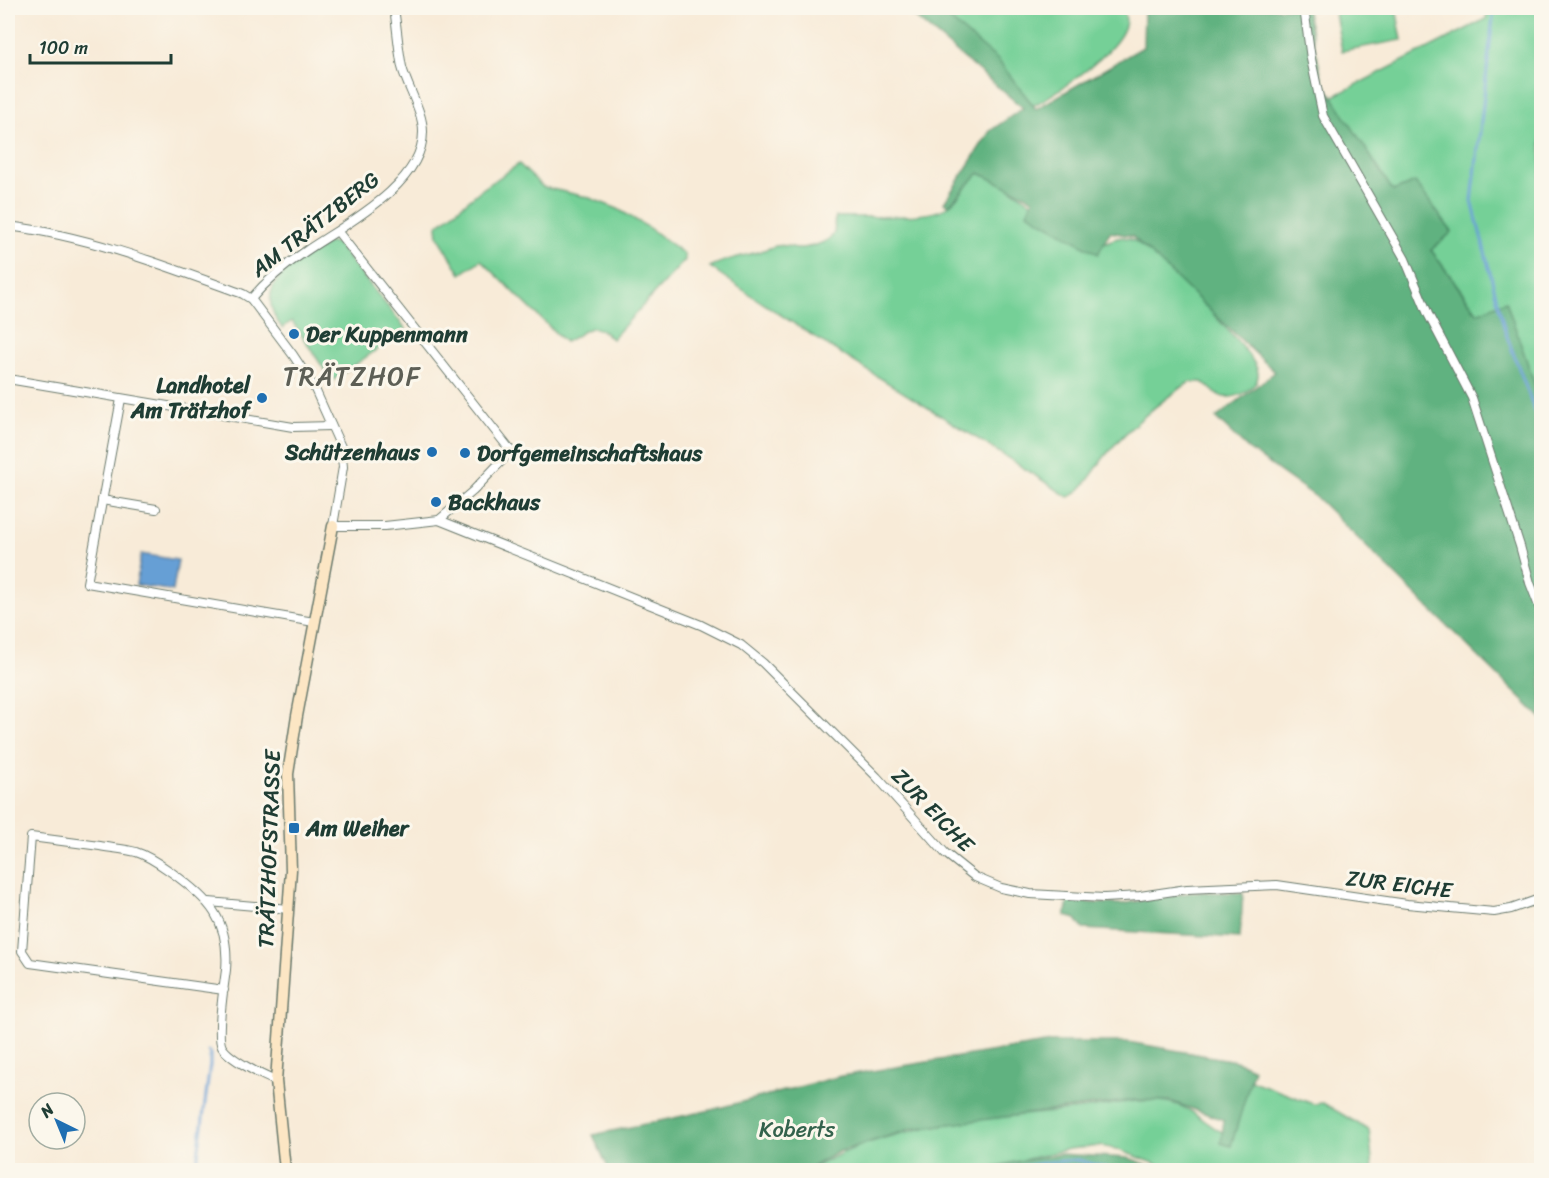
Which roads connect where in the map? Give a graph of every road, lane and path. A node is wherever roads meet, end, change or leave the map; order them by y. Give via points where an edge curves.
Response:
1 (394, 8) edge
2 (1304, 8) edge
3 (8, 226) edge
4 (338, 232) junction
5 (251, 299) junction
6 (8, 379) edge
7 (121, 399) junction
8 (331, 426) junction
9 (102, 500) junction
10 (156, 510) dead end
11 (439, 520) junction
12 (333, 526) junction
13 (1542, 614) edge
14 (314, 622) junction
15 (1542, 898) edge
16 (208, 902) junction
17 (289, 909) junction
18 (224, 990) junction
19 (276, 1081) junction
20 (285, 1170) edge

1 - 4 street, AM TRÄTZBERG via 402,66 423,128 423,142 414,163 393,189
2 - 13 street via 1323,116 1405,259 1428,314 1472,398
3 - 5 street via 125,252
4 - 5 street, AM TRÄTZBERG via 278,272
4 - 11 street via 511,451
5 - 8 street, TRÄTZHOFSTRASSE via 314,387
6 - 7 street
7 - 8 street via 293,427
7 - 9 street
8 - 12 street, TRÄTZHOFSTRASSE via 344,457
9 - 10 street
9 - 14 street via 87,583
11 - 12 street
11 - 15 street, ZUR EICHE via 701,625 741,645 785,683 945,853 975,877 1001,888 1030,894 1104,898 1277,885 1494,912
12 - 14 street, TRÄTZHOFSTRASSE
14 - 17 street, TRÄTZHOFSTRASSE via 289,760
16 - 17 street
16 - 18 street via 225,939
16 - 18 street via 144,855 32,837 22,951 30,963
17 - 19 street, TRÄTZHOFSTRASSE
18 - 19 street via 221,1046
19 - 20 street, TRÄTZHOFSTRASSE

